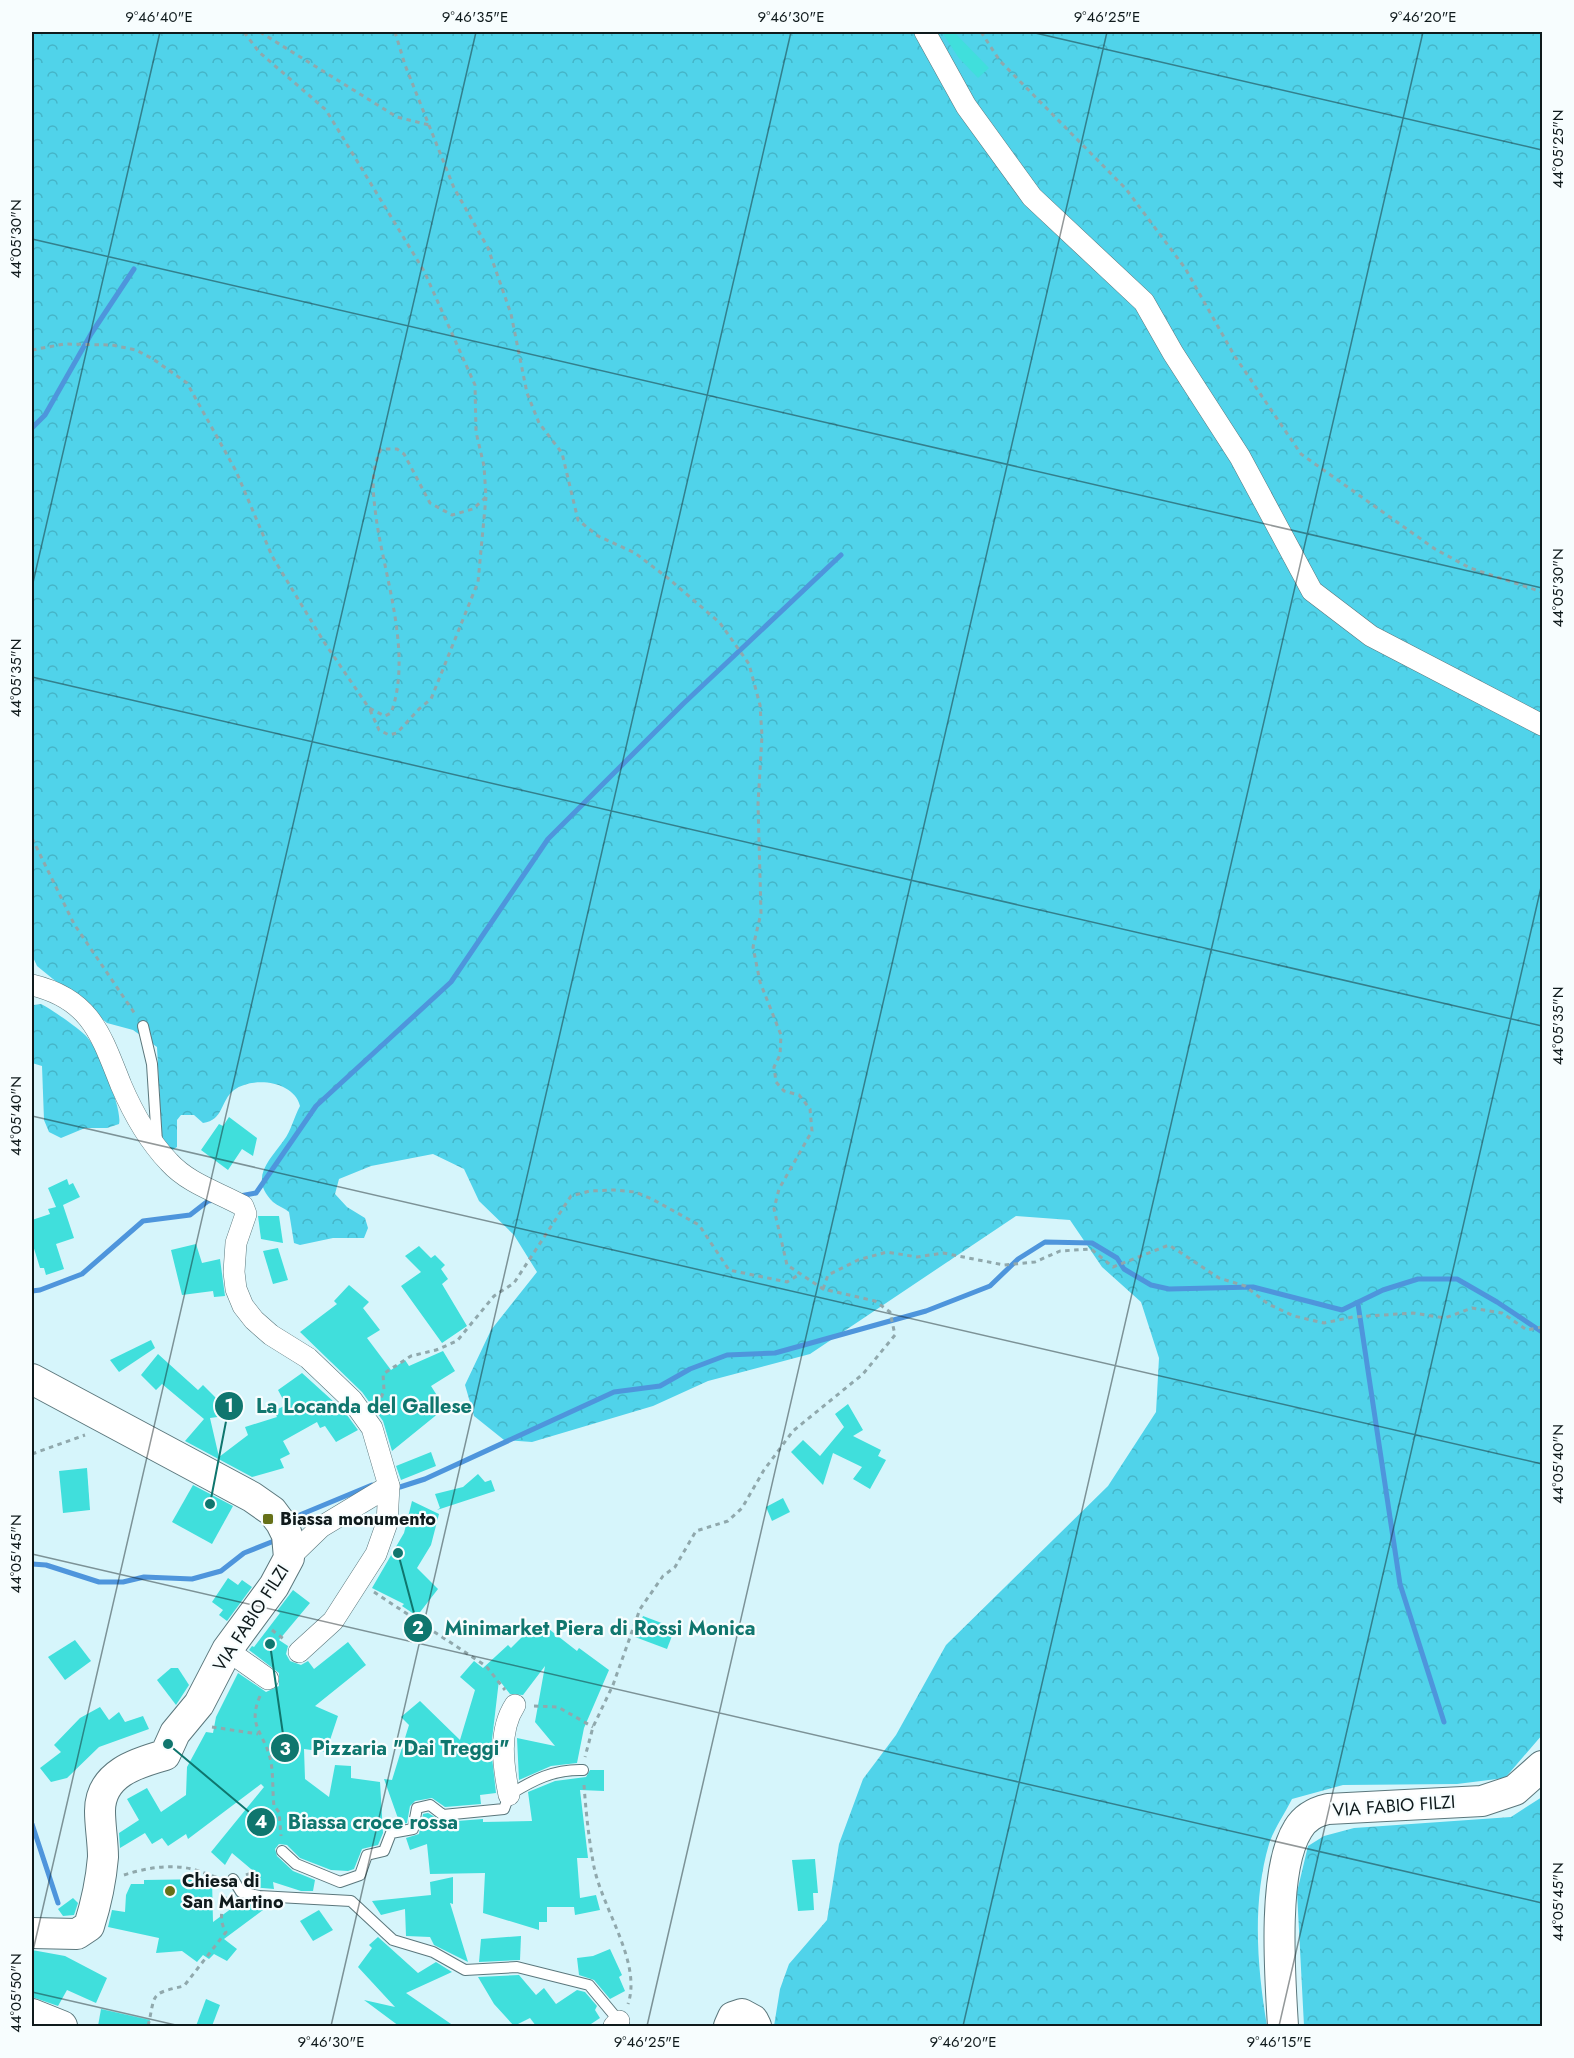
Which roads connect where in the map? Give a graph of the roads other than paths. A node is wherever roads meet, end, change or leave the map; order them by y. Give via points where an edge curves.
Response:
1 (926, 32) edge
2 (1542, 725) edge
3 (32, 985) edge
4 (143, 1026) road end
5 (157, 1149) junction
6 (32, 1379) edge
7 (389, 1486) junction
8 (289, 1558) junction
9 (227, 1650) junction
10 (299, 1652) road end
11 (268, 1679) road end
12 (516, 1705) road end
13 (1542, 1766) edge
14 (583, 1770) road end
15 (509, 1795) junction
16 (282, 1851) road end
17 (233, 1880) road end
18 (32, 1933) edge
19 (32, 2014) edge
20 (616, 2024) edge
21 (62, 2026) edge
22 (729, 2026) edge
23 (756, 2026) edge
24 (1283, 2026) edge

1 - 2 street via 966,106 1032,197 1144,302 1240,457 1312,591 1371,636
3 - 5 street via 65,999 98,1027 140,1124
4 - 5 lane via 152,1064
5 - 7 street via 186,1177 243,1206 246,1214 236,1243 234,1272 243,1306 271,1335 290,1344 330,1376 366,1418
6 - 8 street, VIA FABIO FILZI via 252,1497 272,1511 288,1535
7 - 8 street via 321,1527
7 - 10 street via 382,1539 360,1583 333,1621
8 - 9 street, VIA FABIO FILZI via 274,1586
9 - 11 street
9 - 18 street, VIA FABIO FILZI via 199,1704 175,1733 165,1755 138,1763 113,1777 107,1786 100,1809 103,1857 89,1926 83,1933
12 - 15 street via 506,1719 504,1740
13 - 24 street, VIA FABIO FILZI via 1515,1790 1482,1801 1328,1809 1305,1820 1290,1845 1281,1899
14 - 15 lane via 558,1771
15 - 16 lane via 504,1809 486,1813 443,1815 430,1805 417,1808 413,1828 391,1833 384,1851 367,1855 360,1875 340,1882 296,1864
17 - 20 lane via 241,1892 259,1896 351,1901 393,1940 433,1952 465,1970 517,1967 589,1985
19 - 21 street
22 - 23 street via 733,2017 742,2014

